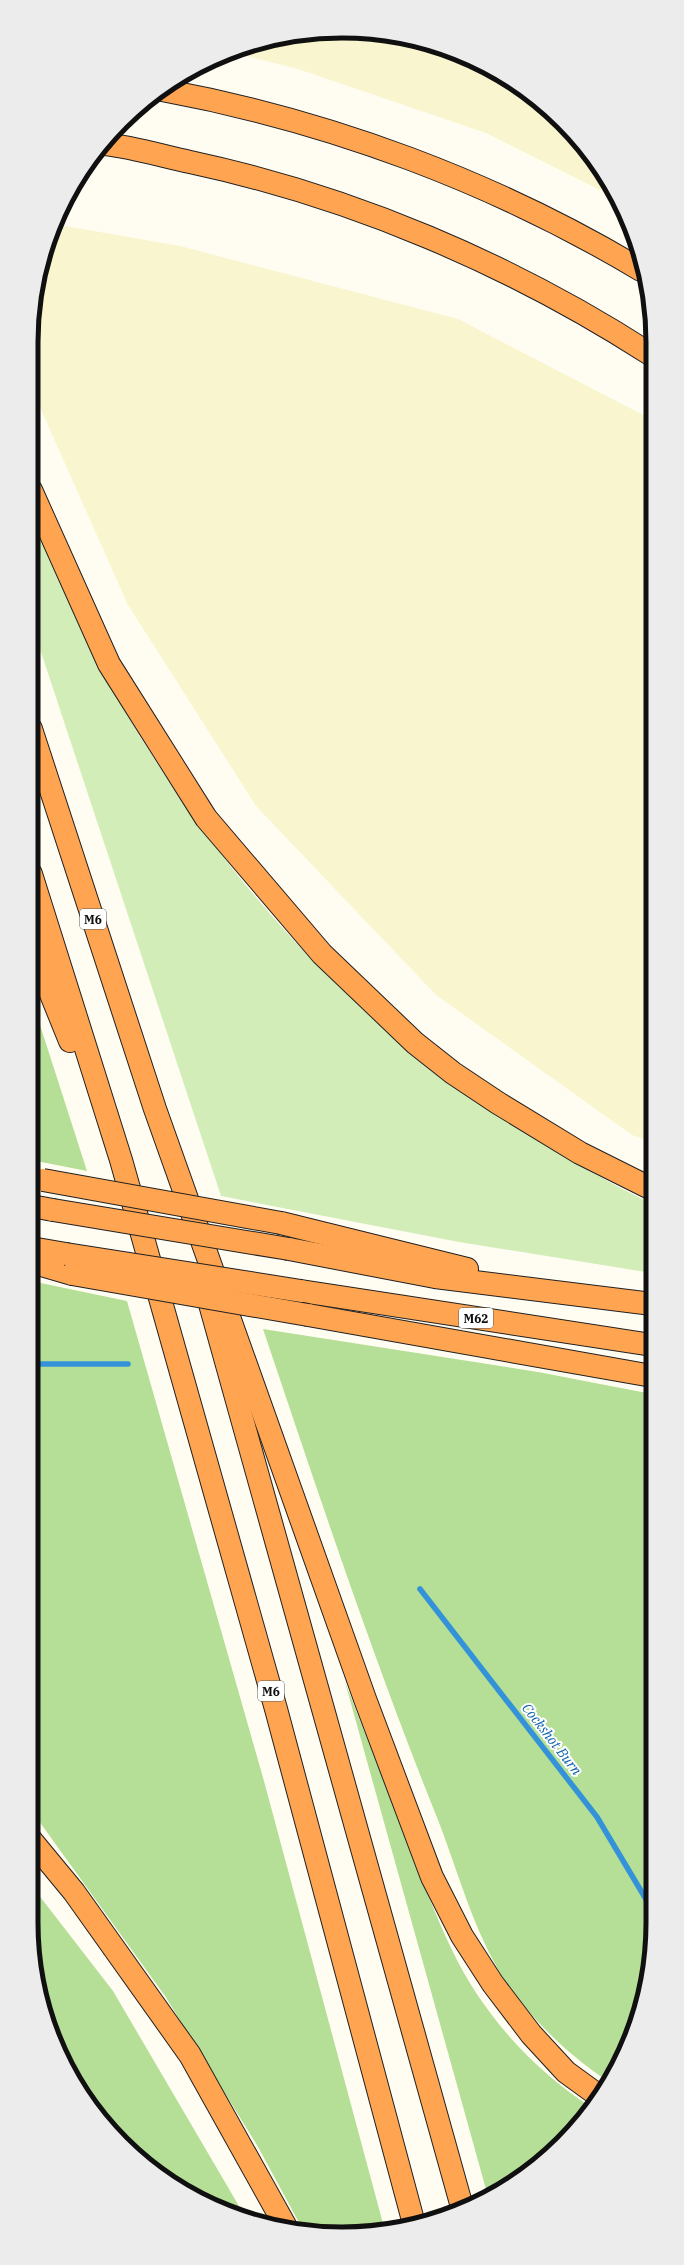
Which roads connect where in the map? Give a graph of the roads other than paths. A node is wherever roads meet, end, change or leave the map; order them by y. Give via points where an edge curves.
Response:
1 (170, 91) edge
2 (110, 145) edge
3 (637, 268) edge
4 (646, 351) edge
5 (38, 506) edge
6 (38, 750) edge
7 (38, 896) edge
8 (38, 962) edge
9 (155, 1109) junction
10 (121, 1160) junction
11 (38, 1179) edge
12 (646, 1186) edge
13 (38, 1207) edge
14 (38, 1249) edge
15 (38, 1264) edge
16 (548, 1290) junction
17 (646, 1303) edge
18 (646, 1344) edge
19 (646, 1375) edge
20 (38, 1848) edge
21 (594, 2093) edge
22 (461, 2203) edge
23 (413, 2219) edge
24 (282, 2221) edge

1 - 3 highway via 304,122 407,158 486,190 594,242
2 - 4 highway via 249,175 388,220 511,274
5 - 12 highway via 109,664 206,818 322,954 415,1043 453,1073 580,1153
6 - 9 highway, M6
7 - 10 highway, M6
8 - 10 highway
9 - 21 highway via 365,1699 432,1877 462,1936 493,1984 531,2034 566,2072
9 - 22 highway, M6
10 - 23 highway, M6 via 276,1709
11 - 16 highway, bridge via 281,1223
13 - 16 highway, bridge via 289,1249 435,1277
14 - 18 highway, M62, bridge
15 - 19 highway, bridge via 72,1274
16 - 17 highway
20 - 24 highway via 74,1892 190,2054

